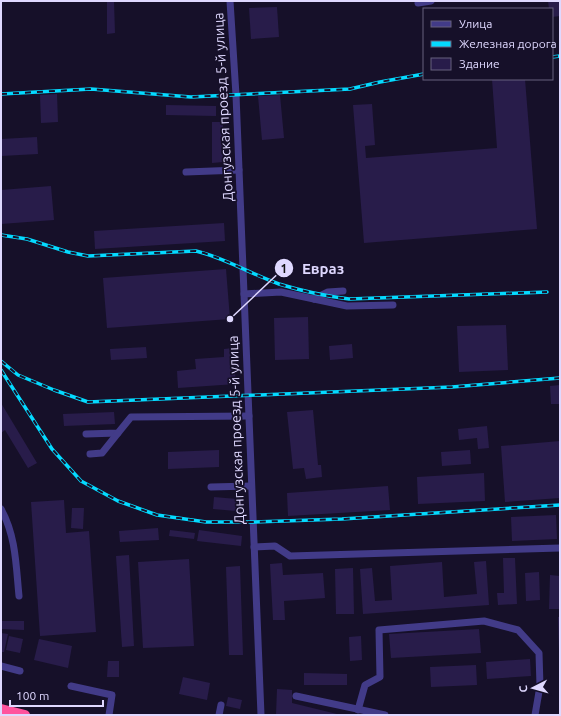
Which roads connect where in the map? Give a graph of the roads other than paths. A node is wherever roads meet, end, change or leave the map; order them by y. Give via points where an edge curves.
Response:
1 (230, 1) edge
2 (430, 1) edge
3 (418, 3) dead end
4 (239, 170) junction
5 (186, 172) dead end
6 (342, 291) dead end
7 (244, 294) junction
8 (314, 299) junction
9 (393, 305) dead end
10 (248, 416) junction
11 (118, 433) junction
12 (86, 434) dead end
13 (90, 454) dead end
14 (251, 486) junction
15 (211, 487) dead end
16 (1, 509) edge
17 (254, 547) junction
18 (560, 548) edge
19 (19, 596) dead end
20 (1, 666) edge
21 (20, 671) dead end
22 (72, 686) dead end
23 (296, 696) dead end
24 (221, 706) dead end
25 (1, 709) edge
26 (358, 710) junction
27 (25, 715) edge
28 (109, 715) edge
29 (219, 715) edge
30 (261, 715) edge
31 (385, 715) edge
32 (535, 715) edge

1 - 4 street, Донгузская проезд 5-й улица
2 - 3 street
4 - 5 street
4 - 7 street, Донгузская проезд 5-й улица
6 - 8 street via 328,292
7 - 8 street via 281,292
7 - 10 street, Донгузская проезд 5-й улица
8 - 9 street via 347,306
10 - 11 street via 131,417
10 - 14 street, Донгузская проезд 5-й улица
11 - 12 street
11 - 13 street via 102,453
14 - 15 street
14 - 17 street, Донгузская проезд 5-й улица
16 - 19 street via 15,547
17 - 18 street via 275,546 290,556
17 - 30 street, Донгузская проезд 5-й улица
20 - 21 street
22 - 28 street via 112,695
23 - 26 street
24 - 29 street
25 - 27 highway
26 - 31 street
26 - 32 street via 365,685 380,677 379,630 484,621 518,630 539,653 540,686

